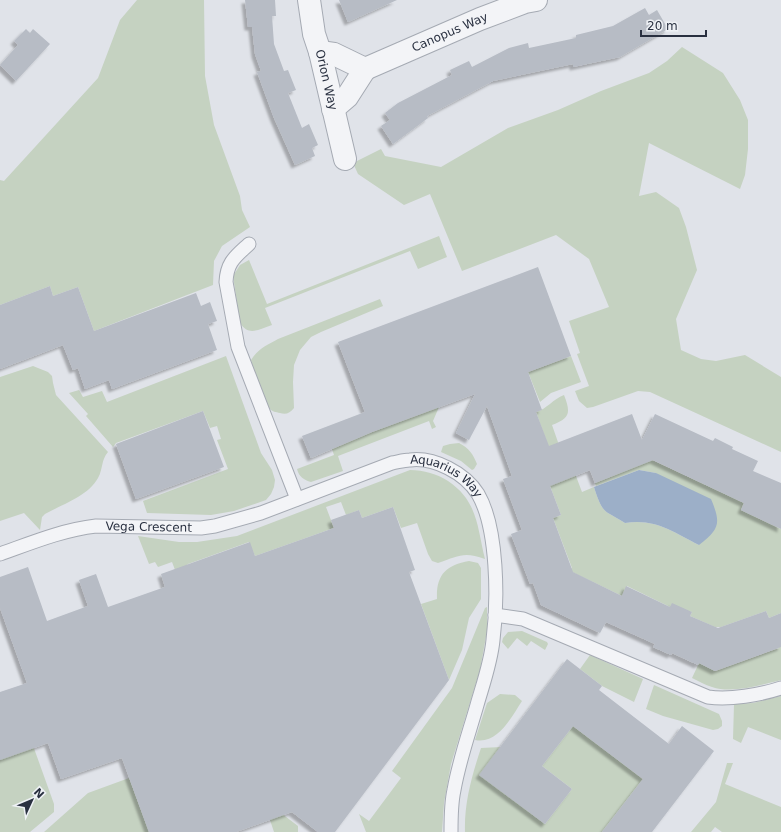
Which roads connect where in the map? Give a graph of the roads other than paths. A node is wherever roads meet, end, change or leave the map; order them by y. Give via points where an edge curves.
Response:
1 (309, 0) edge
2 (536, 0) edge
3 (320, 52) junction
4 (365, 69) junction
5 (333, 109) junction
6 (346, 159) dead end
7 (249, 244) dead end
8 (297, 499) junction
9 (0, 554) edge
10 (495, 615) junction
11 (781, 688) edge
12 (451, 832) edge

1 - 3 street, Orion Way via 314,34
2 - 4 street, Canopus Way via 480,19
3 - 4 street via 334,54
3 - 5 street, Orion Way
4 - 5 street via 347,97
5 - 6 street, Orion Way
7 - 8 lane via 232,260 226,282 238,346
8 - 9 lane, Vega Crescent via 261,513 215,526 78,528
8 - 10 lane, Aquarius Way via 411,459 429,461 449,469 472,487 485,513 495,562
10 - 11 lane via 524,619 708,697 749,695
10 - 12 lane, Aquarius Way via 488,665 454,791

